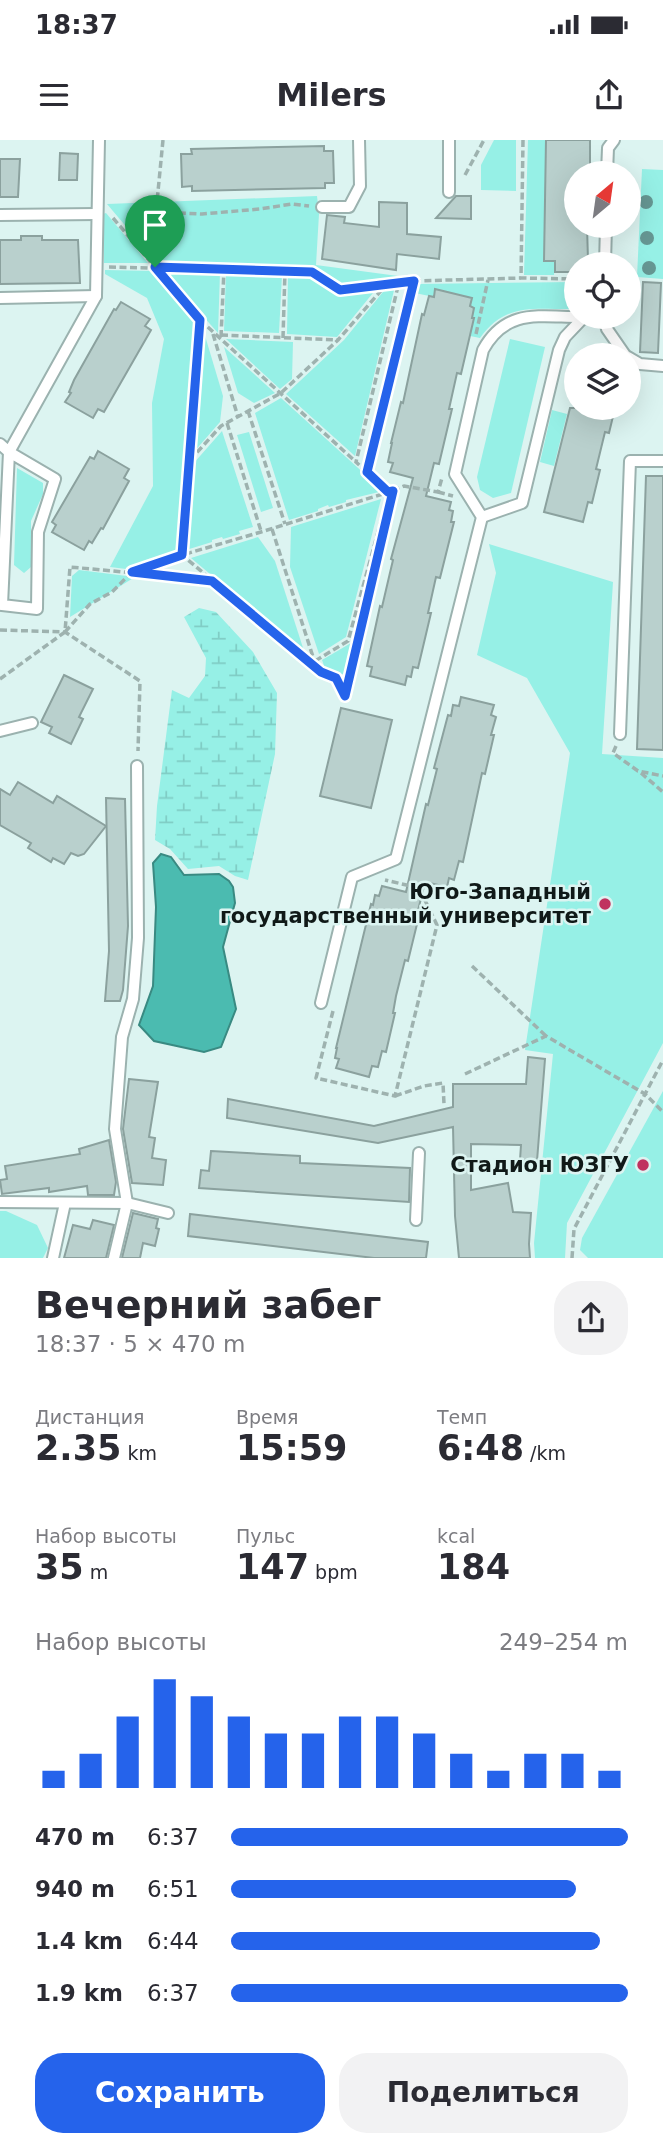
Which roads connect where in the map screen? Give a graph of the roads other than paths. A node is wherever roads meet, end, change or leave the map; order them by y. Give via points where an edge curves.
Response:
1 (99, 140) edge
2 (359, 140) edge
3 (449, 140) edge
4 (614, 140) edge
5 (607, 161) edge
6 (449, 188) road end
7 (322, 207) road end
8 (97, 211) junction
9 (0, 215) edge
10 (96, 296) junction
11 (0, 298) edge
12 (564, 317) edge
13 (573, 329) edge
14 (641, 364) edge
15 (663, 366) edge
16 (0, 444) edge
17 (9, 452) junction
18 (663, 461) edge
19 (482, 517) junction
20 (32, 723) dead end
21 (0, 731) edge
22 (620, 734) road end
23 (137, 765) road end
24 (321, 1003) dead end
25 (419, 1153) dead end
26 (0, 1202) edge
27 (65, 1203) junction
28 (127, 1203) junction
29 (168, 1213) dead end
30 (416, 1220) dead end
31 (53, 1258) edge
32 (114, 1258) edge

1 - 8 lane
2 - 7 lane via 360,186 349,207
3 - 6 lane
4 - 5 lane
8 - 9 lane
8 - 10 lane
10 - 11 lane
10 - 17 lane
12 - 19 lane via 522,318 505,325 483,350 455,474
13 - 19 lane via 559,350 522,503
14 - 15 lane
16 - 17 lane
17 - 17 lane via 55,479 38,532 37,609 2,605
18 - 22 lane via 630,461
19 - 24 lane via 396,859 352,877
20 - 21 lane
23 - 28 lane via 138,938 133,999 122,1037 115,1129
25 - 30 lane
26 - 27 lane
27 - 28 lane
27 - 31 lane
28 - 29 lane
28 - 32 lane

